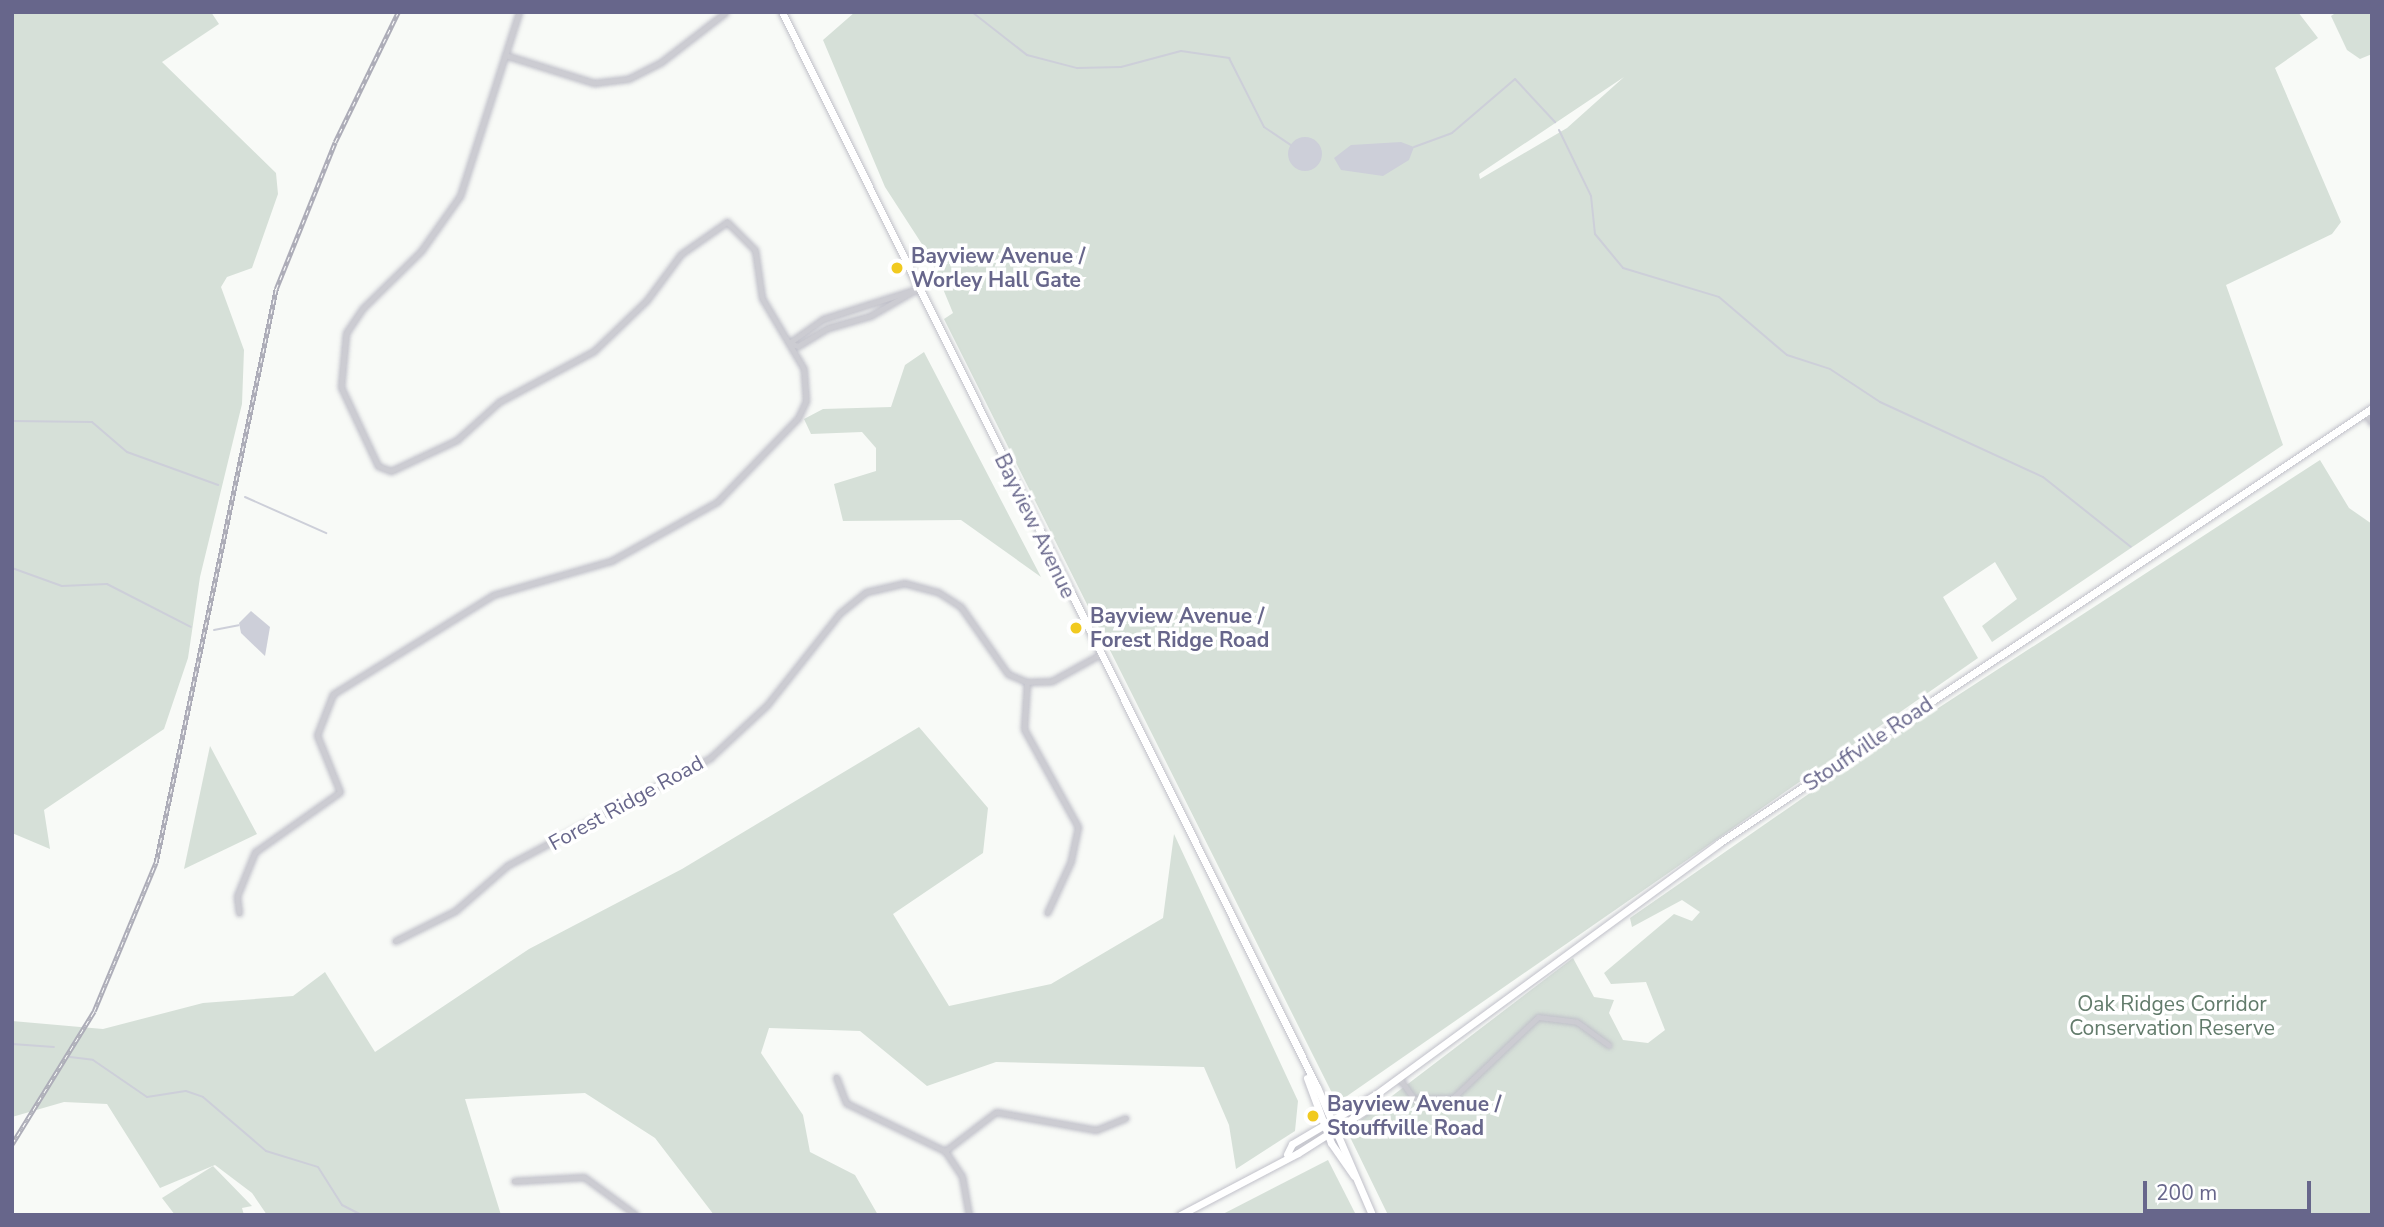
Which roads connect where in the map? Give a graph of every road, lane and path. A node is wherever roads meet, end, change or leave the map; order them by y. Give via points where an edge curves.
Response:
1 (519, 12) edge
2 (726, 12) edge
3 (782, 12) edge
4 (505, 55) junction
5 (917, 289) junction
6 (789, 343) junction
7 (2368, 410) edge
8 (2372, 423) edge
9 (1099, 655) junction
10 (1027, 682) junction
11 (239, 913) dead end
12 (1047, 914) dead end
13 (395, 940) dead end
14 (1609, 1045) dead end
15 (836, 1077) dead end
16 (1307, 1077) junction
17 (1399, 1078) junction
18 (1375, 1095) junction
19 (1126, 1118) dead end
20 (1332, 1119) junction
21 (1322, 1125) junction
22 (1336, 1129) junction
23 (1327, 1135) junction
24 (944, 1151) junction
25 (1287, 1154) junction
26 (1354, 1176) junction
27 (514, 1181) dead end
28 (636, 1215) edge
29 (969, 1215) edge
30 (1180, 1215) edge
31 (1373, 1215) edge

1 - 4 street
2 - 4 street via 660,63 628,79 594,83
3 - 5 main road, Bayview Avenue
4 - 6 street via 460,196 421,251 354,318 341,352 347,404 382,471 457,440 499,402 594,351 647,300 681,254 721,223 736,227 755,250 762,298
5 - 6 street via 823,319
5 - 6 street via 870,316 828,328 798,346
5 - 9 main road, Bayview Avenue
6 - 11 street via 804,369 806,401 798,418 717,502 611,561 493,595 333,694 317,735 340,792 256,852 237,896
7 - 8 street
7 - 17 main road, Stouffville Road via 1719,843
9 - 10 street via 1052,681
9 - 16 main road, Bayview Avenue
10 - 12 street via 1024,729 1078,827 1071,861
10 - 13 street, Forest Ridge Road via 1008,674 961,607 938,592 904,583 866,592 841,613 767,705 710,758 508,865 456,911
14 - 17 street via 1577,1022 1538,1017 1453,1098 1414,1099
15 - 24 street via 846,1103
16 - 20 main road, Bayview Avenue
16 - 21 main road, Bayview Avenue
17 - 18 main road, Stouffville Road
18 - 20 main road, Stouffville Road
18 - 22 main road, Stouffville Road via 1369,1108
19 - 24 street via 1096,1130 996,1112
20 - 21 main road, Stouffville Road
20 - 22 main road, Bayview Avenue
21 - 23 main road, Bayview Avenue
21 - 25 main road, Stouffville Road
22 - 23 main road, Stouffville Road
22 - 26 main road, Bayview Avenue
23 - 25 main road, Stouffville Road
23 - 26 main road, Bayview Avenue
24 - 29 street via 962,1177
25 - 30 main road, Stouffville Road
26 - 31 main road, Bayview Avenue
27 - 28 street via 584,1177

